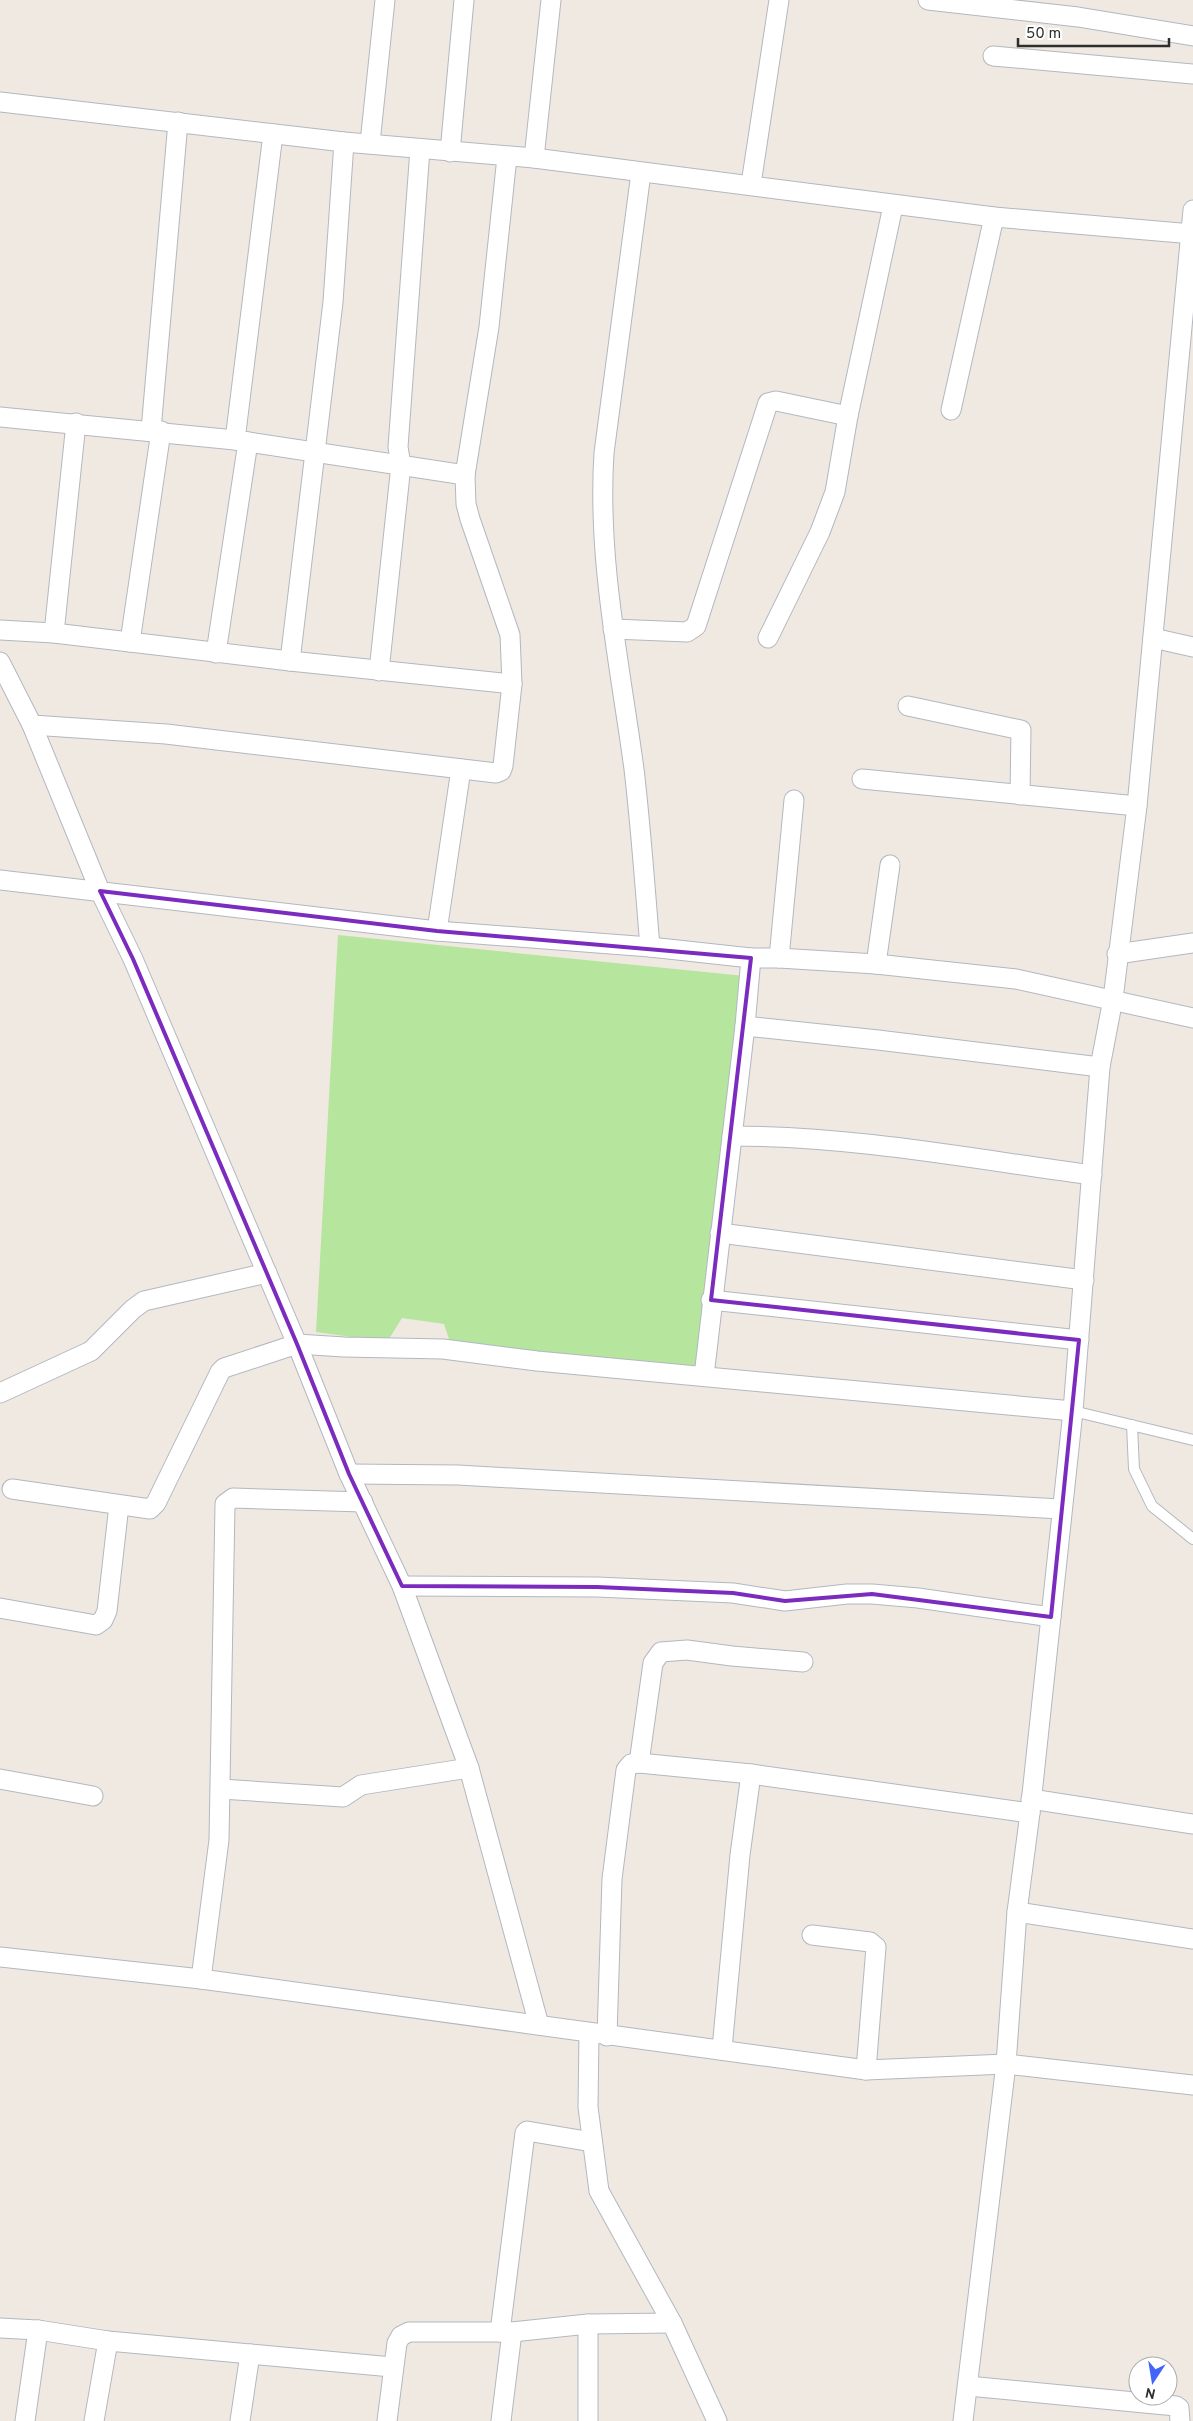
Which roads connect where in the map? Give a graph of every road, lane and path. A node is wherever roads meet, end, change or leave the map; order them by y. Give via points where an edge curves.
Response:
1 (385, 0) edge
2 (464, 0) edge
3 (551, 0) edge
4 (779, 0) edge
5 (928, 0) edge
6 (1193, 36) edge
7 (993, 56) dead end
8 (1193, 74) edge
9 (0, 102) edge
10 (178, 122) junction
11 (273, 134) junction
12 (344, 142) junction
13 (370, 143) junction
14 (420, 149) junction
15 (450, 152) junction
16 (507, 157) junction
17 (534, 158) junction
18 (641, 173) junction
19 (751, 184) junction
20 (893, 206) junction
21 (1193, 210) edge
22 (994, 217) junction
23 (1192, 234) edge
24 (951, 410) dead end
25 (848, 416) junction
26 (0, 417) edge
27 (76, 423) junction
28 (156, 431) junction
29 (242, 441) junction
30 (316, 451) junction
31 (401, 466) junction
32 (465, 474) junction
33 (614, 629) junction
34 (0, 630) edge
35 (54, 632) junction
36 (768, 638) dead end
37 (1153, 638) junction
38 (130, 642) junction
39 (1193, 647) edge
40 (216, 653) junction
41 (290, 661) junction
42 (0, 662) edge
43 (379, 671) junction
44 (512, 684) junction
45 (908, 706) dead end
46 (32, 724) junction
47 (461, 768) junction
48 (862, 779) dead end
49 (1020, 795) junction
50 (794, 800) dead end
51 (1137, 806) junction
52 (890, 865) dead end
53 (0, 880) edge
54 (100, 890) junction
55 (437, 931) junction
56 (1193, 943) edge
57 (650, 947) junction
58 (1117, 954) junction
59 (751, 958) junction
60 (779, 958) junction
61 (876, 964) junction
62 (1113, 999) junction
63 (1193, 1018) edge
64 (746, 1026) junction
65 (1100, 1067) junction
66 (732, 1136) junction
67 (1092, 1175) junction
68 (720, 1232) junction
69 (267, 1273) junction
70 (1084, 1280) junction
71 (711, 1300) junction
72 (1080, 1340) junction
73 (297, 1344) junction
74 (704, 1376) junction
75 (0, 1393) edge
76 (1073, 1411) junction
77 (1132, 1425) junction
78 (1193, 1440) edge
79 (349, 1474) junction
80 (12, 1489) dead end
81 (363, 1502) junction
82 (119, 1505) junction
83 (1061, 1509) junction
84 (1193, 1539) edge
85 (402, 1586) junction
86 (0, 1608) edge
87 (1051, 1617) junction
88 (803, 1662) dead end
89 (638, 1763) junction
90 (469, 1768) junction
91 (751, 1774) junction
92 (0, 1780) edge
93 (221, 1790) junction
94 (93, 1796) dead end
95 (1030, 1806) junction
96 (1193, 1824) edge
97 (1017, 1912) junction
98 (812, 1935) dead end
99 (1193, 1939) edge
100 (0, 1957) edge
101 (201, 1979) junction
102 (539, 2025) junction
103 (588, 2033) junction
104 (607, 2036) junction
105 (722, 2049) junction
106 (1006, 2064) junction
107 (866, 2070) junction
108 (1193, 2084) edge
109 (592, 2142) junction
110 (672, 2323) junction
111 (588, 2324) junction
112 (0, 2328) edge
113 (38, 2330) junction
114 (506, 2332) junction
115 (108, 2341) junction
116 (250, 2354) junction
117 (392, 2368) junction
118 (968, 2386) junction
119 (25, 2421) edge
120 (94, 2421) edge
121 (240, 2421) edge
122 (387, 2421) edge
123 (501, 2421) edge
124 (588, 2421) edge
125 (717, 2421) edge
126 (963, 2421) edge
127 (1180, 2421) edge

1 - 13 street
2 - 15 street
3 - 17 street
4 - 19 street
5 - 6 street via 1078,17
7 - 8 street
9 - 10 street
10 - 11 street
10 - 28 street
11 - 12 street
11 - 29 street
12 - 13 street
12 - 30 street via 333,302
13 - 14 street
14 - 15 street
14 - 31 street via 398,447
15 - 16 street
16 - 17 street
16 - 32 street via 489,327
17 - 18 street
18 - 19 street
18 - 33 street via 604,453 601,498
19 - 20 street
20 - 22 street
20 - 25 street
21 - 23 street
22 - 23 street
22 - 24 street
23 - 37 street
25 - 33 street via 776,400 768,403 696,626 687,632
25 - 36 street via 835,492 820,532
26 - 27 street
27 - 28 street
27 - 35 street
28 - 29 street
28 - 38 street
29 - 30 street
29 - 40 street
30 - 31 street
30 - 41 street
31 - 32 street
31 - 43 street
32 - 44 street via 470,519 510,635
33 - 57 street via 634,770
34 - 35 street
35 - 38 street
37 - 39 street
37 - 51 street
38 - 40 street
40 - 41 street
41 - 43 street
42 - 46 street
43 - 44 street
44 - 47 street via 501,771
45 - 49 street via 1021,730
46 - 47 street via 166,734
46 - 54 street
47 - 55 street
48 - 49 street
49 - 51 street
50 - 60 street
51 - 58 street
52 - 61 street
53 - 54 street
54 - 55 street
54 - 69 street via 133,959
55 - 57 street
56 - 58 street
57 - 59 street
58 - 62 street
59 - 60 street
59 - 64 street
60 - 61 street
61 - 62 street via 1016,979
62 - 63 street
62 - 65 street
64 - 65 street
64 - 66 street
65 - 67 street
66 - 67 street via 776,1135 857,1143
66 - 68 street
67 - 70 street
68 - 70 street
68 - 71 street
69 - 73 street
69 - 75 street via 144,1302 91,1351
70 - 72 street
71 - 72 street
71 - 74 street
72 - 76 street
73 - 74 street via 443,1349
73 - 79 street
73 - 82 street via 224,1368 156,1503 150,1509
74 - 76 street
76 - 77 lane
76 - 83 street
77 - 78 lane
77 - 84 lane via 1134,1469 1152,1506
79 - 81 street
79 - 83 street via 458,1476
80 - 82 street
81 - 85 street
81 - 93 street via 233,1498 225,1504
82 - 86 street via 103,1620 96,1625
83 - 87 street
85 - 87 street via 598,1587 733,1593 786,1601 872,1594
85 - 90 street
87 - 95 street
88 - 89 street via 687,1650 661,1652 653,1663
89 - 91 street
89 - 104 street via 626,1770 616,1832
90 - 93 street via 361,1785 343,1797
90 - 102 street
91 - 95 street
91 - 105 street
92 - 94 street
93 - 101 street via 219,1840
95 - 96 street
95 - 97 street
97 - 99 street
97 - 106 street
98 - 107 street via 873,1943 876,1947
100 - 101 street
101 - 102 street
102 - 103 street
103 - 104 street
103 - 109 street via 588,2107
104 - 105 street
105 - 107 street
106 - 107 street
106 - 108 street
106 - 118 street
109 - 110 street via 599,2191
109 - 114 street via 525,2132
110 - 111 street
110 - 125 street
111 - 114 street
111 - 124 street
112 - 113 street
113 - 115 street
113 - 119 street
114 - 117 street via 409,2332 401,2336
114 - 123 street
115 - 116 street
115 - 120 street
116 - 117 street
116 - 121 street
117 - 122 street
118 - 126 street
118 - 127 street via 1176,2406

